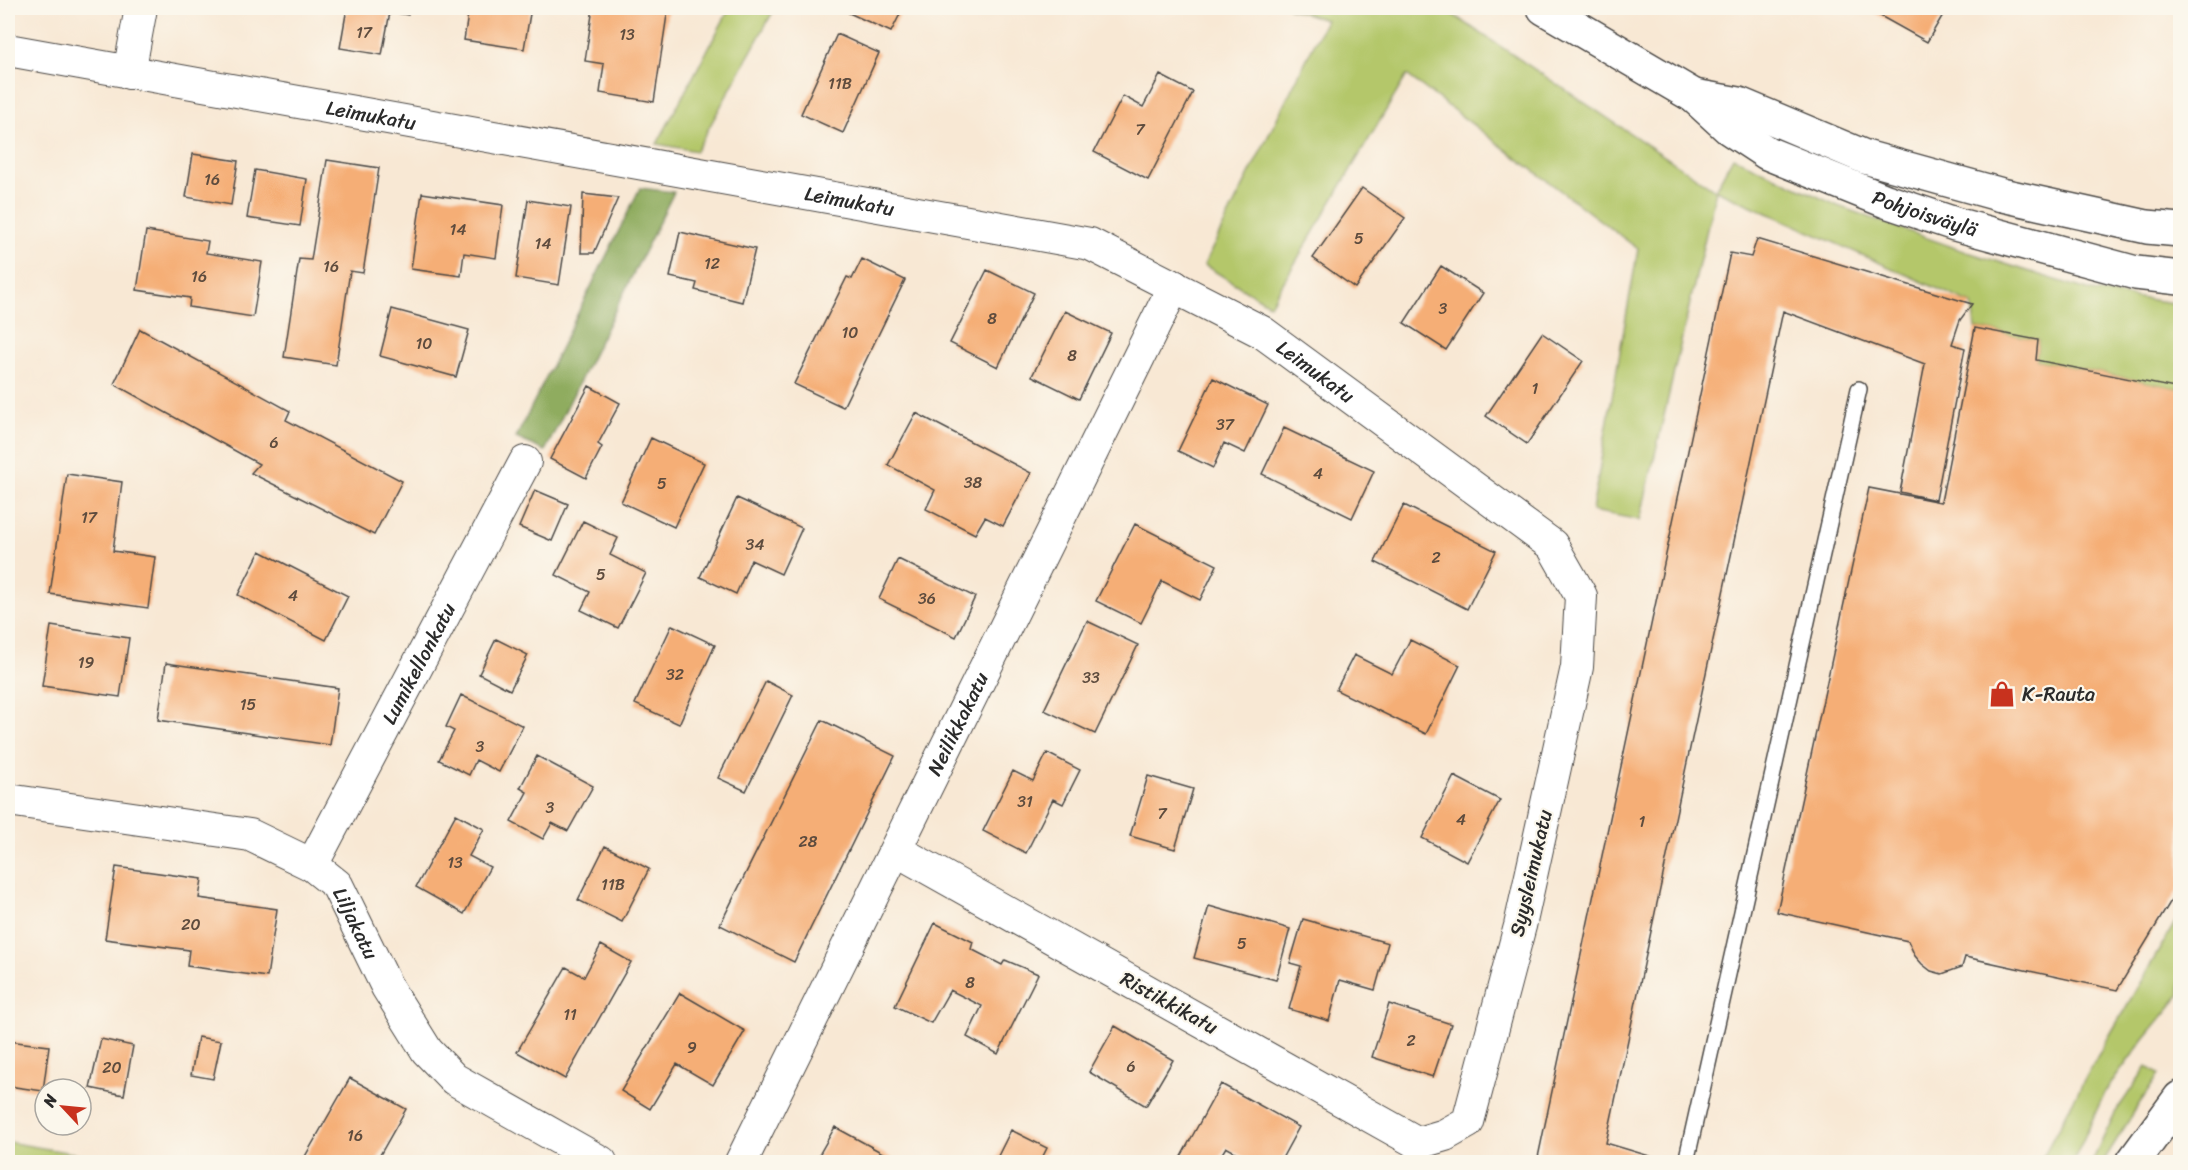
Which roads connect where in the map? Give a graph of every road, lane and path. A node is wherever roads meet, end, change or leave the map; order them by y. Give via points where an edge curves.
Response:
1 (141, 8) edge
2 (1544, 8) edge
3 (8, 50) edge
4 (129, 73) junction
5 (1694, 96) junction
6 (2181, 230) edge
7 (2181, 278) edge
8 (1174, 286) junction
9 (1859, 389) dead end
10 (525, 462) dead end
11 (1581, 596) joint
12 (8, 800) edge
13 (896, 850) junction
14 (312, 865) junction
15 (2181, 1098) edge
16 (1445, 1135) joint
17 (601, 1162) edge
18 (741, 1162) edge
19 (1686, 1162) edge
20 (2133, 1162) edge

1 - 4 street
2 - 5 main road, Pohjoisväylä
3 - 4 street, Leimukatu
4 - 8 street, Leimukatu via 1090,244
5 - 6 main road, Pohjoisväylä via 1739,104 1865,156 1968,185 2147,227
5 - 7 main road, Pohjoisväylä via 1729,129 1767,153 1886,201 1955,224 2136,273
8 - 11 street, Leimukatu via 1262,332 1552,545
8 - 13 street, Neilikkakatu
9 - 19 lane
10 - 14 street, Lumikellonkatu
11 - 16 street, Syysleimukatu via 1577,667 1520,926 1468,1122
12 - 14 street, Liljakatu via 250,835
13 - 16 street, Ristikkikatu via 1418,1143
13 - 18 street, Neilikkakatu
14 - 17 street, Liljakatu via 337,885 387,987 427,1051 454,1079
15 - 20 main road

